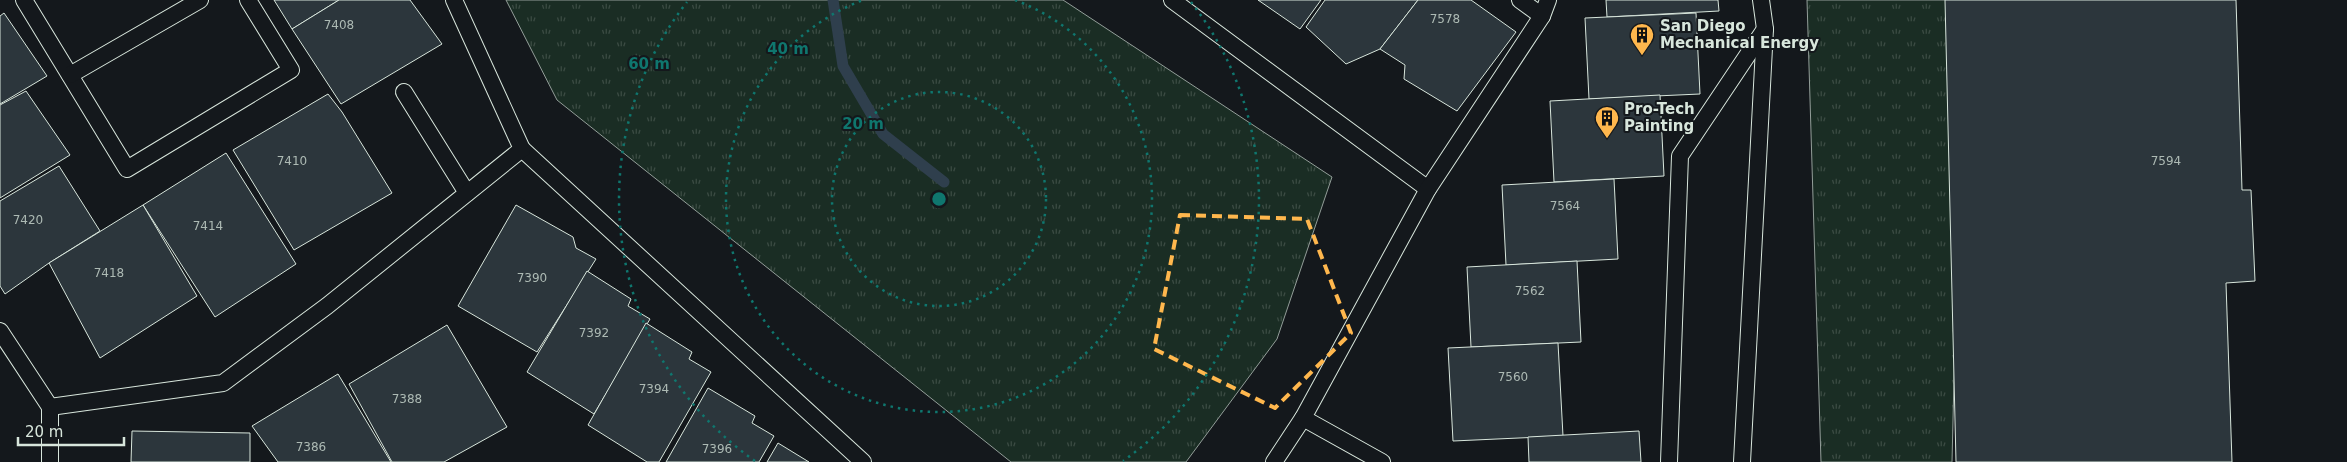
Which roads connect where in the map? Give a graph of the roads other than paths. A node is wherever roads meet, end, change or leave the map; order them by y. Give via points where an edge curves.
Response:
1 (24, 0) edge
2 (200, 0) edge
3 (248, 0) edge
4 (454, 0) edge
5 (1172, 0) edge
6 (1520, 0) edge
7 (1548, 0) edge
8 (1761, 0) edge
9 (1542, 16) junction
10 (1765, 29) junction
11 (70, 75) junction
12 (404, 92) dead end
13 (522, 148) junction
14 (1428, 189) junction
15 (468, 193) junction
16 (0, 331) edge
17 (50, 407) junction
18 (1303, 418) junction
19 (50, 462) edge
20 (863, 462) edge
21 (1274, 462) edge
22 (1382, 462) edge
23 (1669, 462) edge
24 (1742, 462) edge

1 - 11 lane
2 - 11 lane
3 - 11 lane via 291,70 127,169
4 - 13 lane
5 - 14 lane
6 - 9 lane
7 - 9 lane
8 - 10 lane
9 - 14 lane
10 - 23 lane via 1680,156
10 - 24 lane
12 - 15 lane
13 - 15 lane
13 - 20 lane
14 - 18 lane
15 - 17 lane via 327,306 223,383
16 - 17 lane
17 - 19 lane
18 - 21 lane
18 - 22 lane

